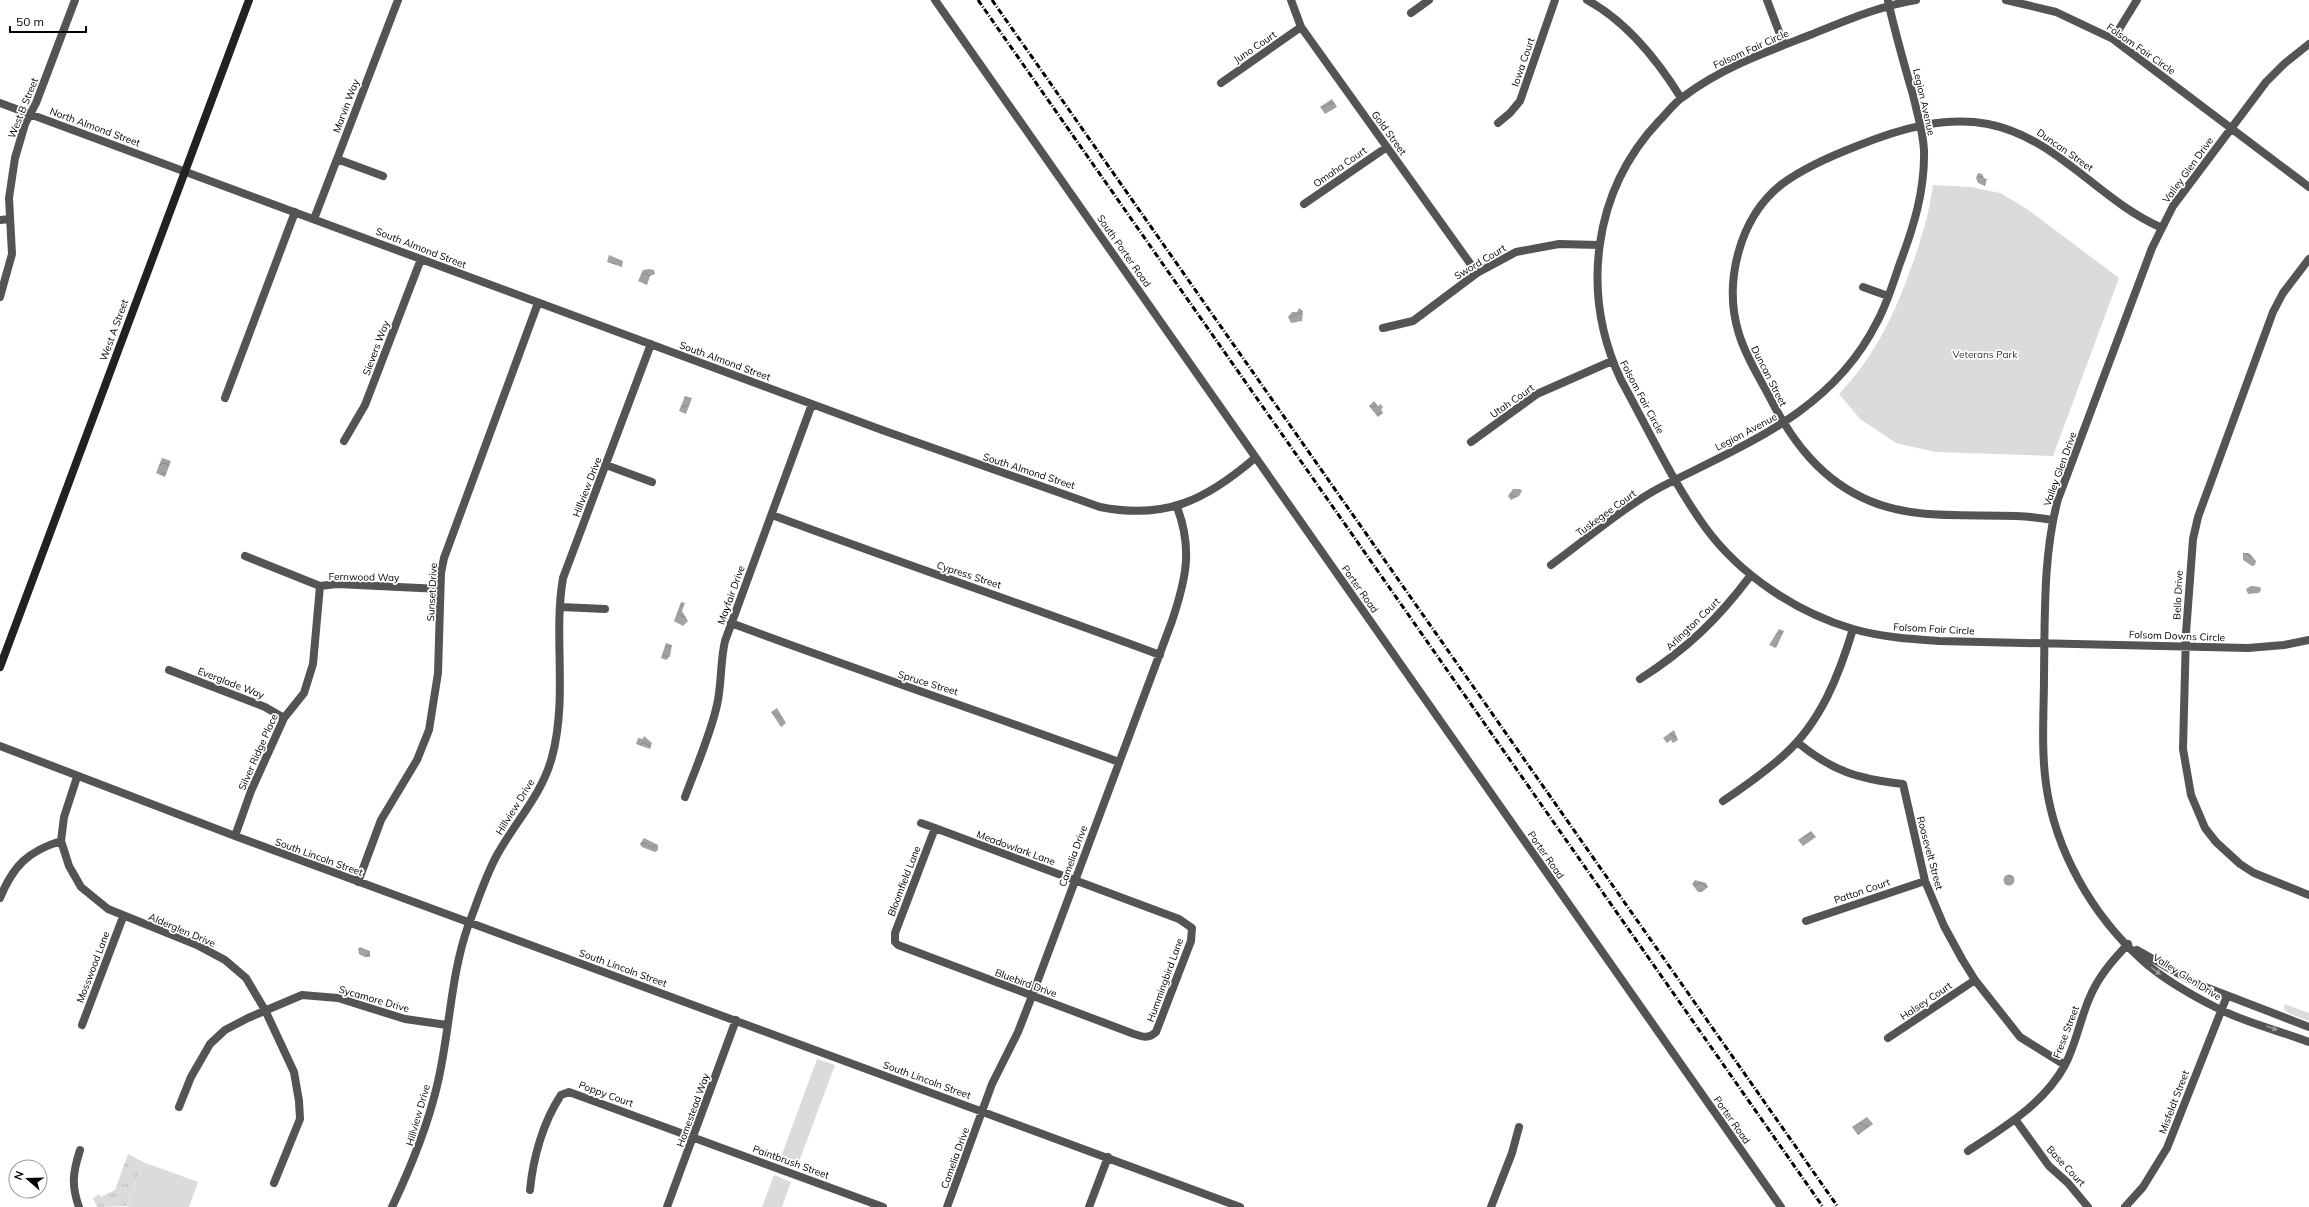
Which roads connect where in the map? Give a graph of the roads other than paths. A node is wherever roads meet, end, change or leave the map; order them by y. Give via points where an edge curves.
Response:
1 (75, 0) edge
2 (249, 0) edge
3 (396, 0) edge
4 (935, 0) edge
5 (1291, 0) edge
6 (1429, 0) edge
7 (1555, 0) edge
8 (1587, 0) edge
9 (1766, 0) edge
10 (1916, 0) edge
11 (2007, 0) edge
12 (2137, 0) edge
13 (1888, 2) edge
14 (1411, 13) dead end
15 (1301, 27) junction
16 (2113, 39) junction
17 (2309, 44) edge
18 (1784, 45) junction
19 (1221, 83) dead end
20 (1681, 98) junction
21 (0, 103) edge
22 (30, 114) junction
23 (1498, 123) dead end
24 (1921, 126) junction
25 (2232, 128) junction
26 (1387, 147) junction
27 (336, 159) junction
28 (184, 171) junction
29 (383, 176) dead end
30 (2309, 187) edge
31 (1304, 204) dead end
32 (295, 212) junction
33 (10, 219) junction
34 (314, 219) junction
35 (0, 220) edge
36 (2162, 228) junction
37 (1599, 245) junction
38 (2309, 258) edge
39 (421, 259) junction
40 (1478, 273) junction
41 (1863, 287) dead end
42 (1888, 296) junction
43 (0, 297) edge
44 (538, 303) junction
45 (1383, 328) dead end
46 (651, 344) junction
47 (1612, 361) junction
48 (225, 398) dead end
49 (812, 404) junction
50 (1783, 424) junction
51 (344, 441) dead end
52 (1471, 442) dead end
53 (1255, 458) junction
54 (606, 465) junction
55 (1676, 481) junction
56 (652, 482) dead end
57 (1176, 507) junction
58 (1296, 514) joint
59 (772, 515) junction
60 (2053, 520) junction
61 (245, 556) dead end
62 (1551, 565) dead end
63 (1751, 575) junction
64 (320, 586) junction
65 (440, 589) junction
66 (561, 607) junction
67 (604, 609) dead end
68 (731, 623) junction
69 (1852, 629) junction
70 (2309, 640) edge
71 (2044, 643) junction
72 (2186, 646) junction
73 (1160, 655) junction
74 (0, 667) edge
75 (169, 670) dead end
76 (1640, 679) dead end
77 (284, 718) junction
78 (1797, 742) junction
79 (0, 746) edge
80 (1119, 762) junction
81 (77, 777) junction
82 (685, 797) dead end
83 (1723, 801) dead end
84 (921, 823) dead end
85 (934, 828) junction
86 (235, 836) junction
87 (60, 840) junction
88 (1075, 880) junction
89 (1925, 880) junction
90 (358, 882) junction
91 (2309, 895) edge
92 (0, 898) edge
93 (123, 917) junction
94 (1806, 921) dead end
95 (470, 922) junction
96 (1192, 928) joint
97 (895, 942) joint
98 (2128, 944) junction
99 (1975, 980) junction
100 (1032, 996) junction
101 (2227, 996) junction
102 (265, 1010) junction
103 (2221, 1010) junction
104 (736, 1020) junction
105 (82, 1025) dead end
106 (447, 1025) junction
107 (2309, 1027) edge
108 (1152, 1037) joint
109 (1888, 1038) dead end
110 (2309, 1042) edge
111 (2065, 1065) junction
112 (179, 1107) dead end
113 (982, 1111) junction
114 (2015, 1119) junction
115 (1519, 1126) dead end
116 (693, 1137) junction
117 (80, 1150) dead end
118 (1968, 1151) dead end
119 (1108, 1157) junction
120 (274, 1183) dead end
121 (530, 1190) dead end
122 (79, 1207) edge
123 (392, 1207) edge
124 (667, 1207) edge
125 (883, 1207) edge
126 (947, 1207) edge
127 (1089, 1207) edge
128 (1240, 1207) edge
129 (1491, 1207) edge
130 (1781, 1207) edge
131 (2088, 1207) edge
132 (2125, 1207) edge

1 - 22 street, West B Street
2 - 28 main road, West A Street
3 - 27 street, Marvin Way
4 - 53 street, South Porter Road
5 - 15 street, Gold Street
6 - 14 street
7 - 23 street, Iowa Court via 1520,100
8 - 20 street via 1622,25 1650,55
9 - 18 street
10 - 13 street, Folsom Fair Circle
11 - 16 street, Folsom Fair Circle via 2056,12
12 - 16 street
13 - 18 street, Folsom Fair Circle
13 - 24 street, Legion Avenue
15 - 19 street, Juno Court
15 - 26 street, Gold Street
16 - 25 street, Folsom Fair Circle
17 - 25 street, Valley Glen Drive via 2276,72
18 - 20 street, Folsom Fair Circle via 1726,69
20 - 37 street, Folsom Fair Circle via 1647,134 1628,162 1606,210
21 - 22 street, North Almond Street
22 - 28 street, North Almond Street
22 - 33 street, West B Street via 20,138 12,172
24 - 36 street, Duncan Street via 1946,122 1973,122 2028,137 2051,150 2144,220
24 - 42 street, Legion Avenue via 1924,150 1917,212
24 - 50 street, Duncan Street via 1886,134 1830,156 1804,170 1781,185 1764,203 1750,224 1733,275 1732,303 1748,361
25 - 30 street
25 - 36 street, Valley Glen Drive via 2173,206
26 - 31 street, Omaha Court
26 - 40 street, Gold Street
27 - 29 street
27 - 34 street, Marvin Way
28 - 32 street, South Almond Street
28 - 74 main road, West A Street
32 - 34 street, South Almond Street
32 - 48 street
33 - 35 street
33 - 43 street, West B Street via 12,254
34 - 39 street, South Almond Street
36 - 60 street, Valley Glen Drive via 2152,248 2058,499
37 - 40 street, Sword Court via 1559,244 1516,252
37 - 47 street, Folsom Fair Circle via 1597,280 1602,326
38 - 72 street, Bello Drive via 2283,293 2273,312 2198,517 2190,559
39 - 44 street, South Almond Street
39 - 51 street, Sievers Way via 365,405
40 - 45 street, Sword Court via 1413,321
41 - 42 street
42 - 50 street, Legion Avenue via 1878,322 1855,359 1829,387
44 - 46 street, South Almond Street
44 - 65 street, Sunset Drive via 450,539 441,573
46 - 49 street, South Almond Street
46 - 54 street, Hillview Drive
47 - 52 street, Utah Court via 1537,394
47 - 55 street, Folsom Fair Circle
49 - 57 street, South Almond Street via 1100,507 1138,512
49 - 59 street, Mayfair Drive
50 - 55 street, Legion Avenue
50 - 60 street, Duncan Street via 1819,469 1836,483 1871,502 1912,512 2034,516
53 - 57 street, South Almond Street via 1203,495
53 - 58 street, South Porter Road
54 - 56 street
54 - 66 street, Hillview Drive via 563,578
55 - 62 street, Tuskegee Court via 1640,500
55 - 63 street, Folsom Fair Circle via 1706,528
57 - 73 street, Camelia Drive via 1186,535 1186,568 1178,602
58 - 130 street, Porter Road
59 - 68 street, Mayfair Drive
59 - 73 street, Cypress Street
60 - 71 street, Valley Glen Drive
61 - 64 street, Fernwood Way
63 - 69 street, Folsom Fair Circle via 1800,607
63 - 76 street, Arlington Court via 1726,608 1689,645
64 - 65 street, Fernwood Way via 337,584
64 - 77 street, Silver Ridge Place via 313,664 304,693
65 - 90 street, Sunset Drive via 438,674 429,730 418,760 381,820
66 - 67 street
66 - 95 street, Hillview Drive via 561,696 552,758 534,798 496,856
68 - 80 street, Spruce Street
68 - 82 street, Mayfair Drive via 721,658 720,686 714,719
69 - 71 street, Folsom Fair Circle via 1903,639
69 - 78 street via 1843,662 1831,690
70 - 72 street, Folsom Downs Circle via 2267,647
71 - 72 street, Folsom Downs Circle
71 - 98 street, Valley Glen Drive via 2043,758 2051,809 2059,836 2076,874 2088,895
72 - 91 street, Bello Drive via 2183,749 2191,795 2197,812 2216,842 2240,864 2269,880
73 - 80 street, Camelia Drive
75 - 77 street, Everglade Way via 265,707
77 - 86 street, Silver Ridge Place via 251,791
78 - 83 street via 1757,777
78 - 89 street, Roosevelt Street via 1815,758 1848,775 1903,784
79 - 81 street, South Lincoln Street
80 - 88 street, Camelia Drive
81 - 86 street, South Lincoln Street
81 - 87 street, Alderglen Drive via 64,817
84 - 85 street, Meadowlark Lane
85 - 88 street, Meadowlark Lane
85 - 97 street, Bloomfield Lane via 898,924
86 - 90 street, South Lincoln Street
87 - 92 street via 40,847 25,858 7,881
87 - 93 street, Alderglen Drive via 69,866 81,886 108,909
88 - 96 street, Meadowlark Lane via 1179,919
88 - 100 street, Camelia Drive
89 - 94 street, Patton Court
89 - 99 street, Roosevelt Street via 1944,926
90 - 95 street, South Lincoln Street
93 - 102 street, Alderglen Drive via 197,945 225,960 246,978
93 - 105 street, Mosswood Lane
95 - 104 street, South Lincoln Street
95 - 106 street, Hillview Drive via 458,955
96 - 108 street, Hummingbird Lane via 1191,941 1161,1024
97 - 100 street, Bluebird Drive via 907,950
98 - 101 street, Valley Glen Drive via 2165,967
98 -> 103 street, Valley Glen Drive via 2158,972
98 - 111 street, Frese Street via 2112,961 2095,987
99 - 109 street, Halsey Court
99 - 111 street, Roosevelt Street via 2020,1037
100 - 108 street, Bluebird Drive via 1134,1034
100 - 113 street, Camelia Drive
101 - 103 street, Misfeldt Street
101 - 107 street, Valley Glen Drive
102 - 106 street, Sycamore Drive via 302,995 338,998 405,1019
102 - 112 street, Sycamore Drive via 225,1030 210,1044 191,1077
102 - 120 street, Alderglen Drive via 294,1072 300,1119
103 -> 110 street, Valley Glen Drive
103 - 132 street, Misfeldt Street via 2167,1148 2147,1181
104 - 113 street, South Lincoln Street
104 - 116 street, Homestead Way
106 - 123 street, Hillview Drive via 437,1085 424,1133
111 - 114 street, Frese Street via 2053,1084 2030,1109
113 - 119 street, South Lincoln Street
113 - 126 street, Camelia Drive
114 - 118 street, Frese Street
114 - 131 street, Base Court via 2049,1166
115 - 129 street
116 - 121 street, Poppy Court via 574,1093 565,1092 556,1102 538,1150 532,1168
116 - 124 street, Homestead Way
116 - 125 street, Paintbrush Street
117 - 122 street via 73,1174
119 - 127 street
119 - 128 street, South Lincoln Street

